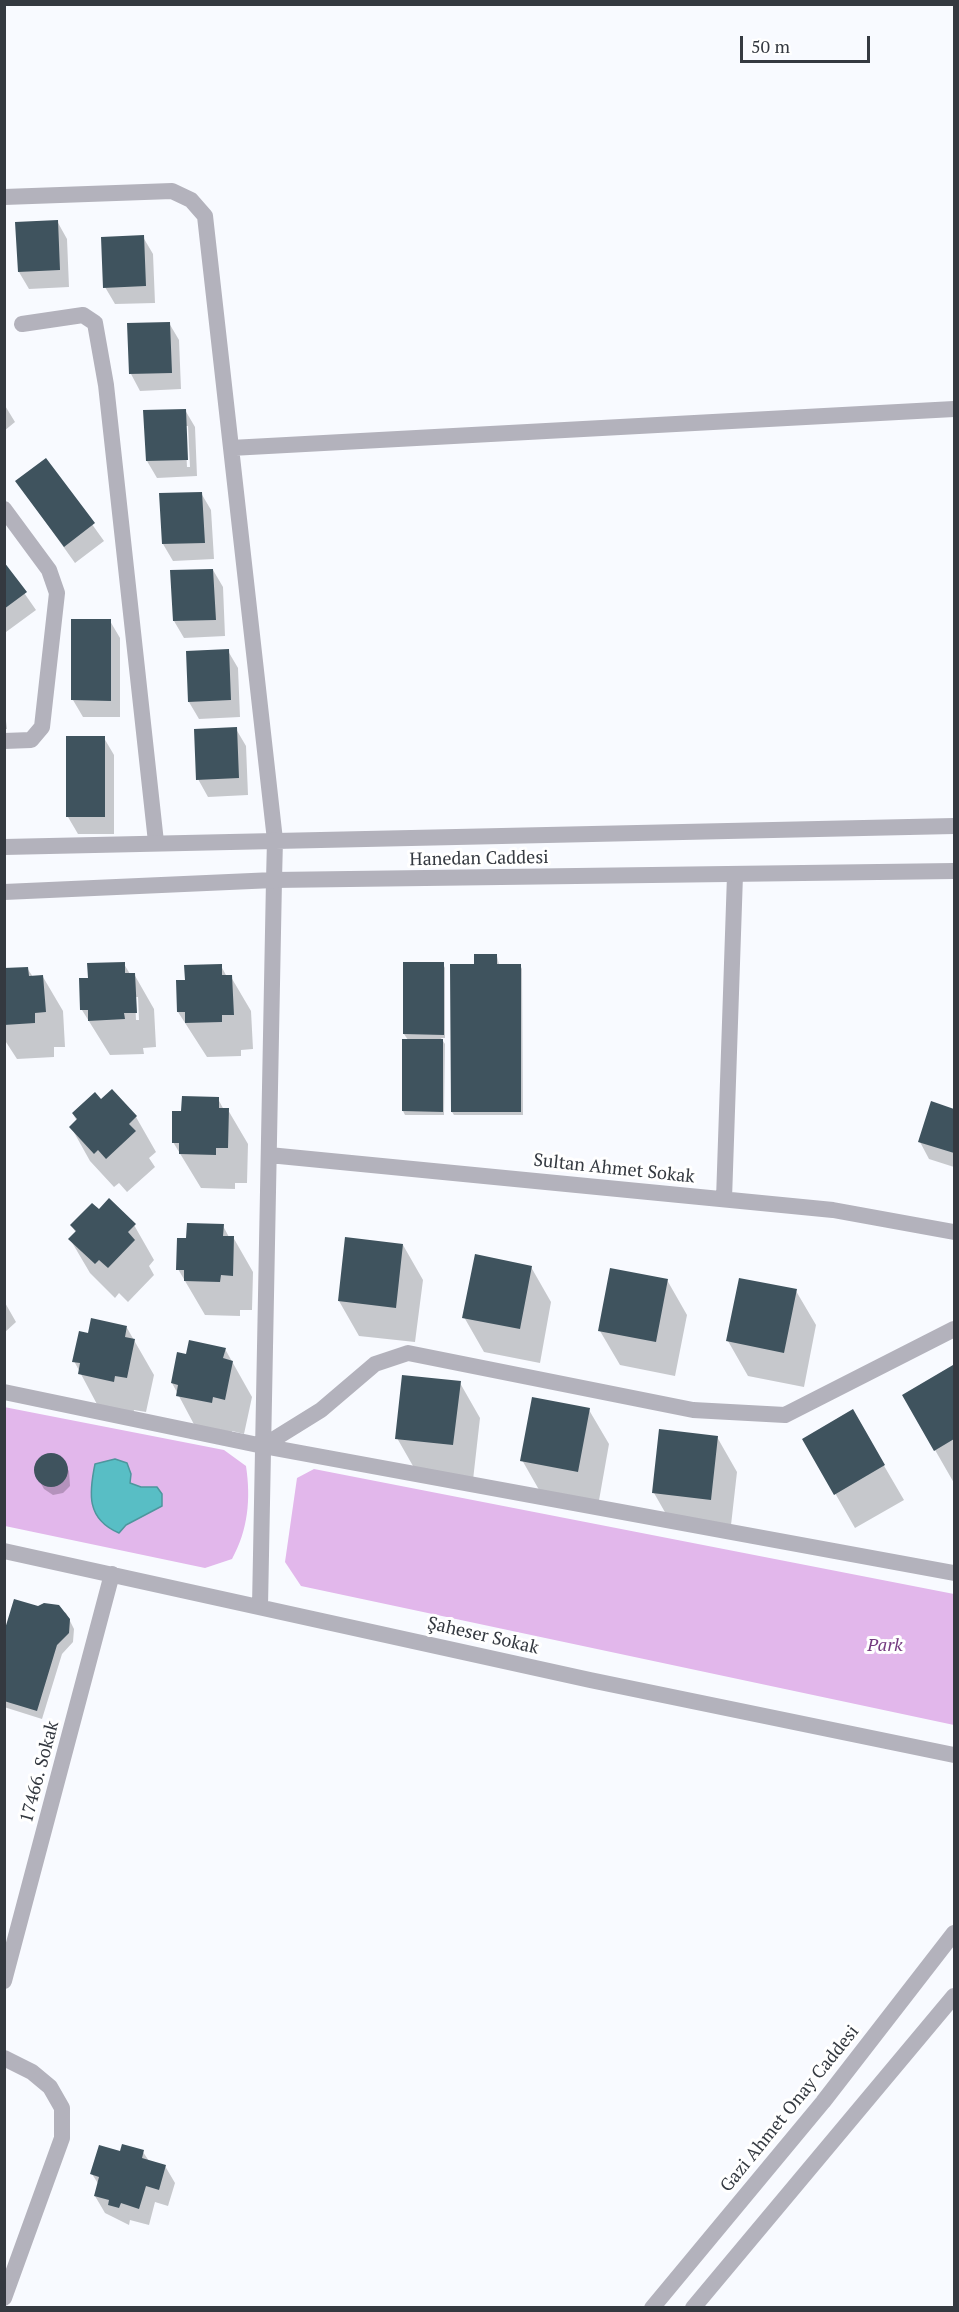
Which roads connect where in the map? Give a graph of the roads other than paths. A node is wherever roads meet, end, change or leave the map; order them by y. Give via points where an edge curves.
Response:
1 (4, 197) edge
2 (22, 324) dead end
3 (954, 409) edge
4 (231, 448) junction
5 (4, 509) edge
6 (4, 741) edge
7 (954, 826) edge
8 (275, 840) junction
9 (156, 842) junction
10 (4, 847) edge
11 (954, 872) edge
12 (735, 875) junction
13 (274, 880) junction
14 (4, 892) edge
15 (269, 1155) junction
16 (724, 1199) junction
17 (954, 1232) edge
18 (954, 1329) edge
19 (4, 1392) edge
20 (263, 1446) junction
21 (4, 1551) edge
22 (954, 1573) edge
23 (112, 1574) junction
24 (260, 1606) junction
25 (954, 1755) edge
26 (954, 1933) edge
27 (4, 1981) edge
28 (954, 1996) edge
29 (4, 2058) edge
30 (12, 2255) edge
31 (4, 2298) edge
32 (652, 2307) edge
33 (693, 2307) edge

1 - 4 street via 172,191 191,200 205,216
2 - 9 street via 83,315 95,323 106,385
3 - 4 street
4 - 8 street
5 - 6 street via 49,570 57,593 42,727 31,740
7 - 8 street, Hanedan Caddesi
8 - 9 street, Hanedan Caddesi
8 - 13 street
9 - 10 street, Hanedan Caddesi
11 - 12 street, Hanedan Caddesi
12 - 13 street, Hanedan Caddesi
12 - 16 street
13 - 14 street, Hanedan Caddesi
13 - 15 street
15 - 16 street, Sultan Ahmet Sokak
15 - 20 street
16 - 17 street, Sultan Ahmet Sokak via 832,1209
18 - 20 street via 785,1415 693,1410 408,1353 375,1364 321,1410
19 - 20 street
20 - 22 street
20 - 24 street
21 - 23 street, Şaheser Sokak
23 - 24 street, Şaheser Sokak
23 - 27 street, 17466. Sokak
24 - 25 street, Şaheser Sokak via 590,1680
26 - 32 street, Gazi Ahmet Onay Caddesi via 823,2102
28 - 33 street
29 - 30 street via 32,2072 50,2087 62,2108 62,2138
30 - 31 street

